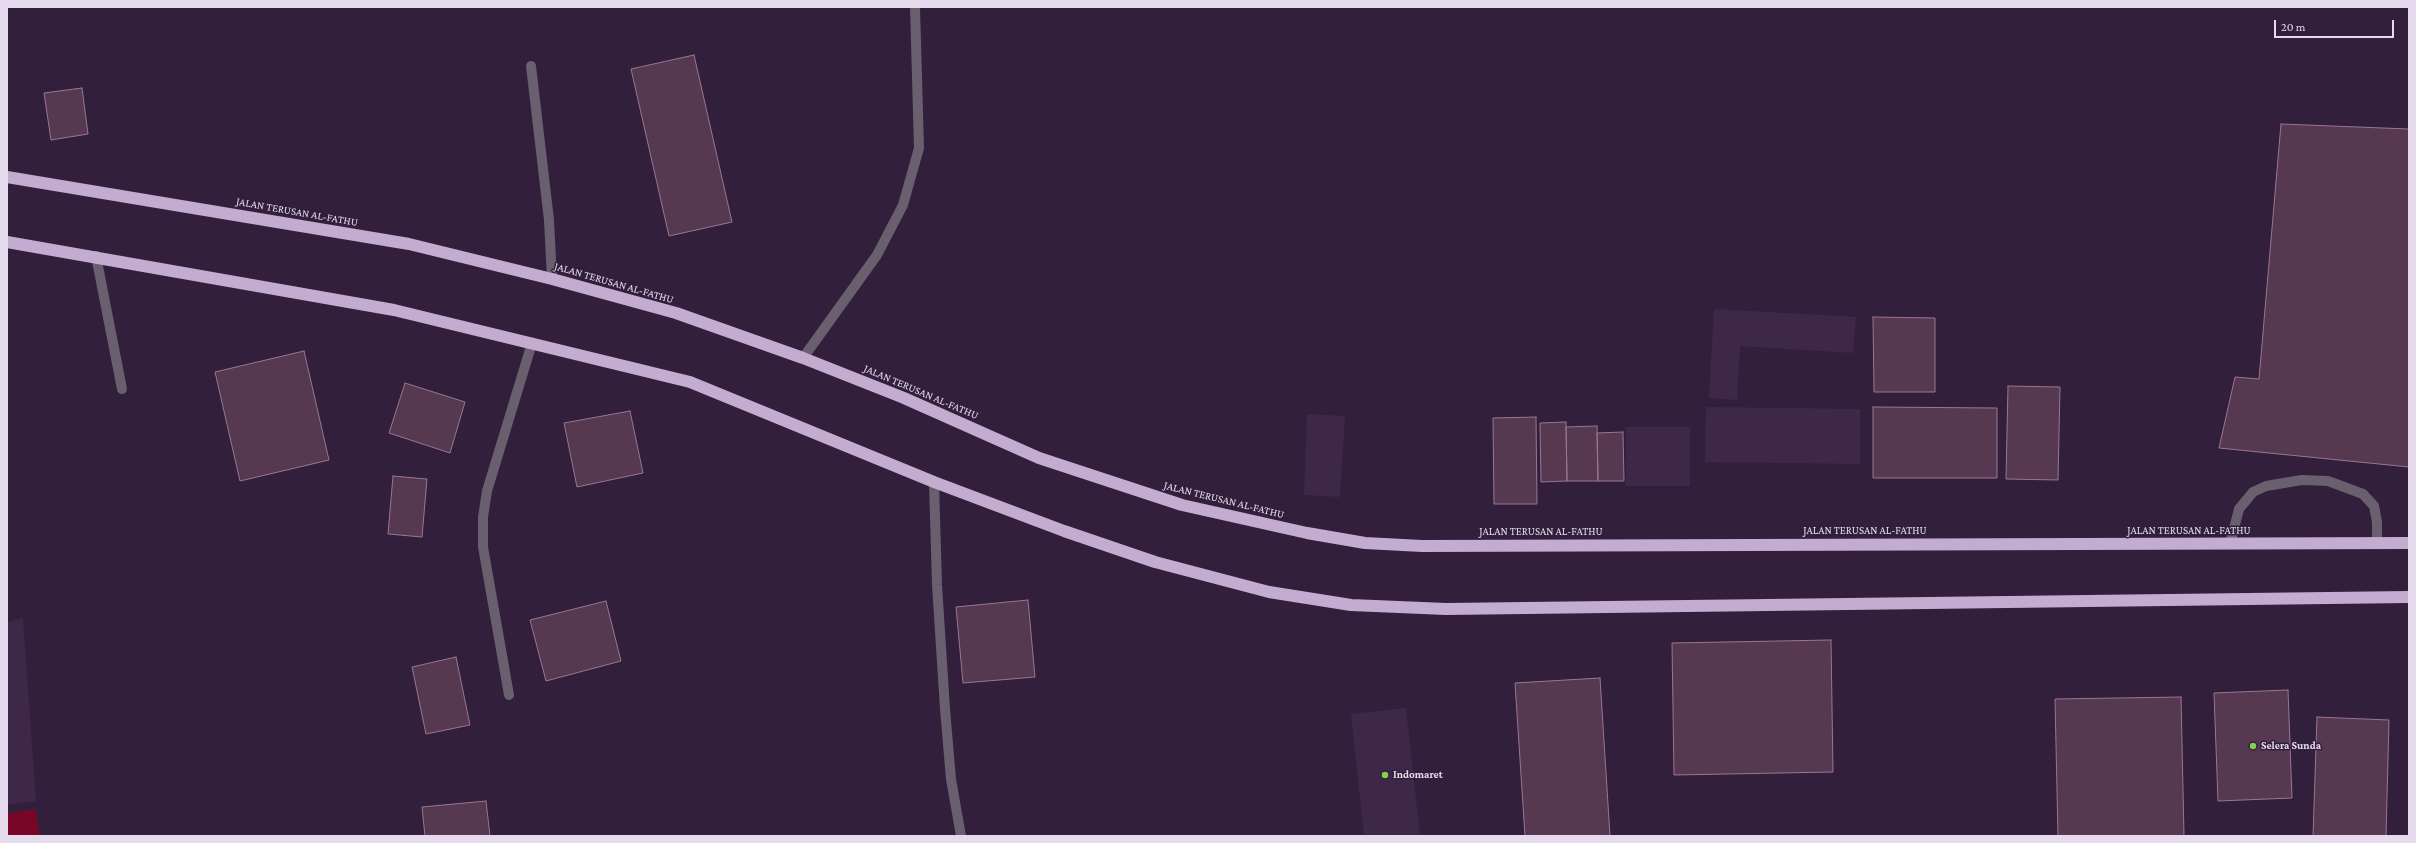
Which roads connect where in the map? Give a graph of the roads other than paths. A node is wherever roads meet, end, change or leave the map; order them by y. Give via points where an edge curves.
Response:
1 (916, 7) edge
2 (531, 66) dead end
3 (7, 177) edge
4 (7, 242) edge
5 (96, 256) junction
6 (552, 279) junction
7 (532, 343) junction
8 (803, 358) junction
9 (122, 389) dead end
10 (934, 482) junction
11 (2376, 543) junction
12 (2409, 543) edge
13 (2230, 544) junction
14 (2409, 597) edge
15 (509, 695) dead end
16 (961, 836) edge

1 - 8 street via 919,148 903,205 877,255
2 - 6 street via 549,220
3 - 6 highway, JALAN TERUSAN AL-FATHU via 409,244
4 - 5 highway
5 - 7 highway via 394,310
5 - 9 street
6 - 8 highway, JALAN TERUSAN AL-FATHU via 676,313
7 - 10 highway via 690,382
7 - 15 street via 487,490 483,517 483,547
8 - 13 highway, JALAN TERUSAN AL-FATHU via 904,398 1039,458 1182,505 1307,533 1365,543 1422,546
10 - 14 highway via 1064,532 1155,562 1269,592 1351,605 1446,609
10 - 16 street via 945,709 951,779
11 - 12 highway, JALAN TERUSAN AL-FATHU
11 - 13 highway, JALAN TERUSAN AL-FATHU
11 - 13 street via 2377,522 2374,506 2363,494 2328,481 2302,480 2266,486 2253,492 2239,509

